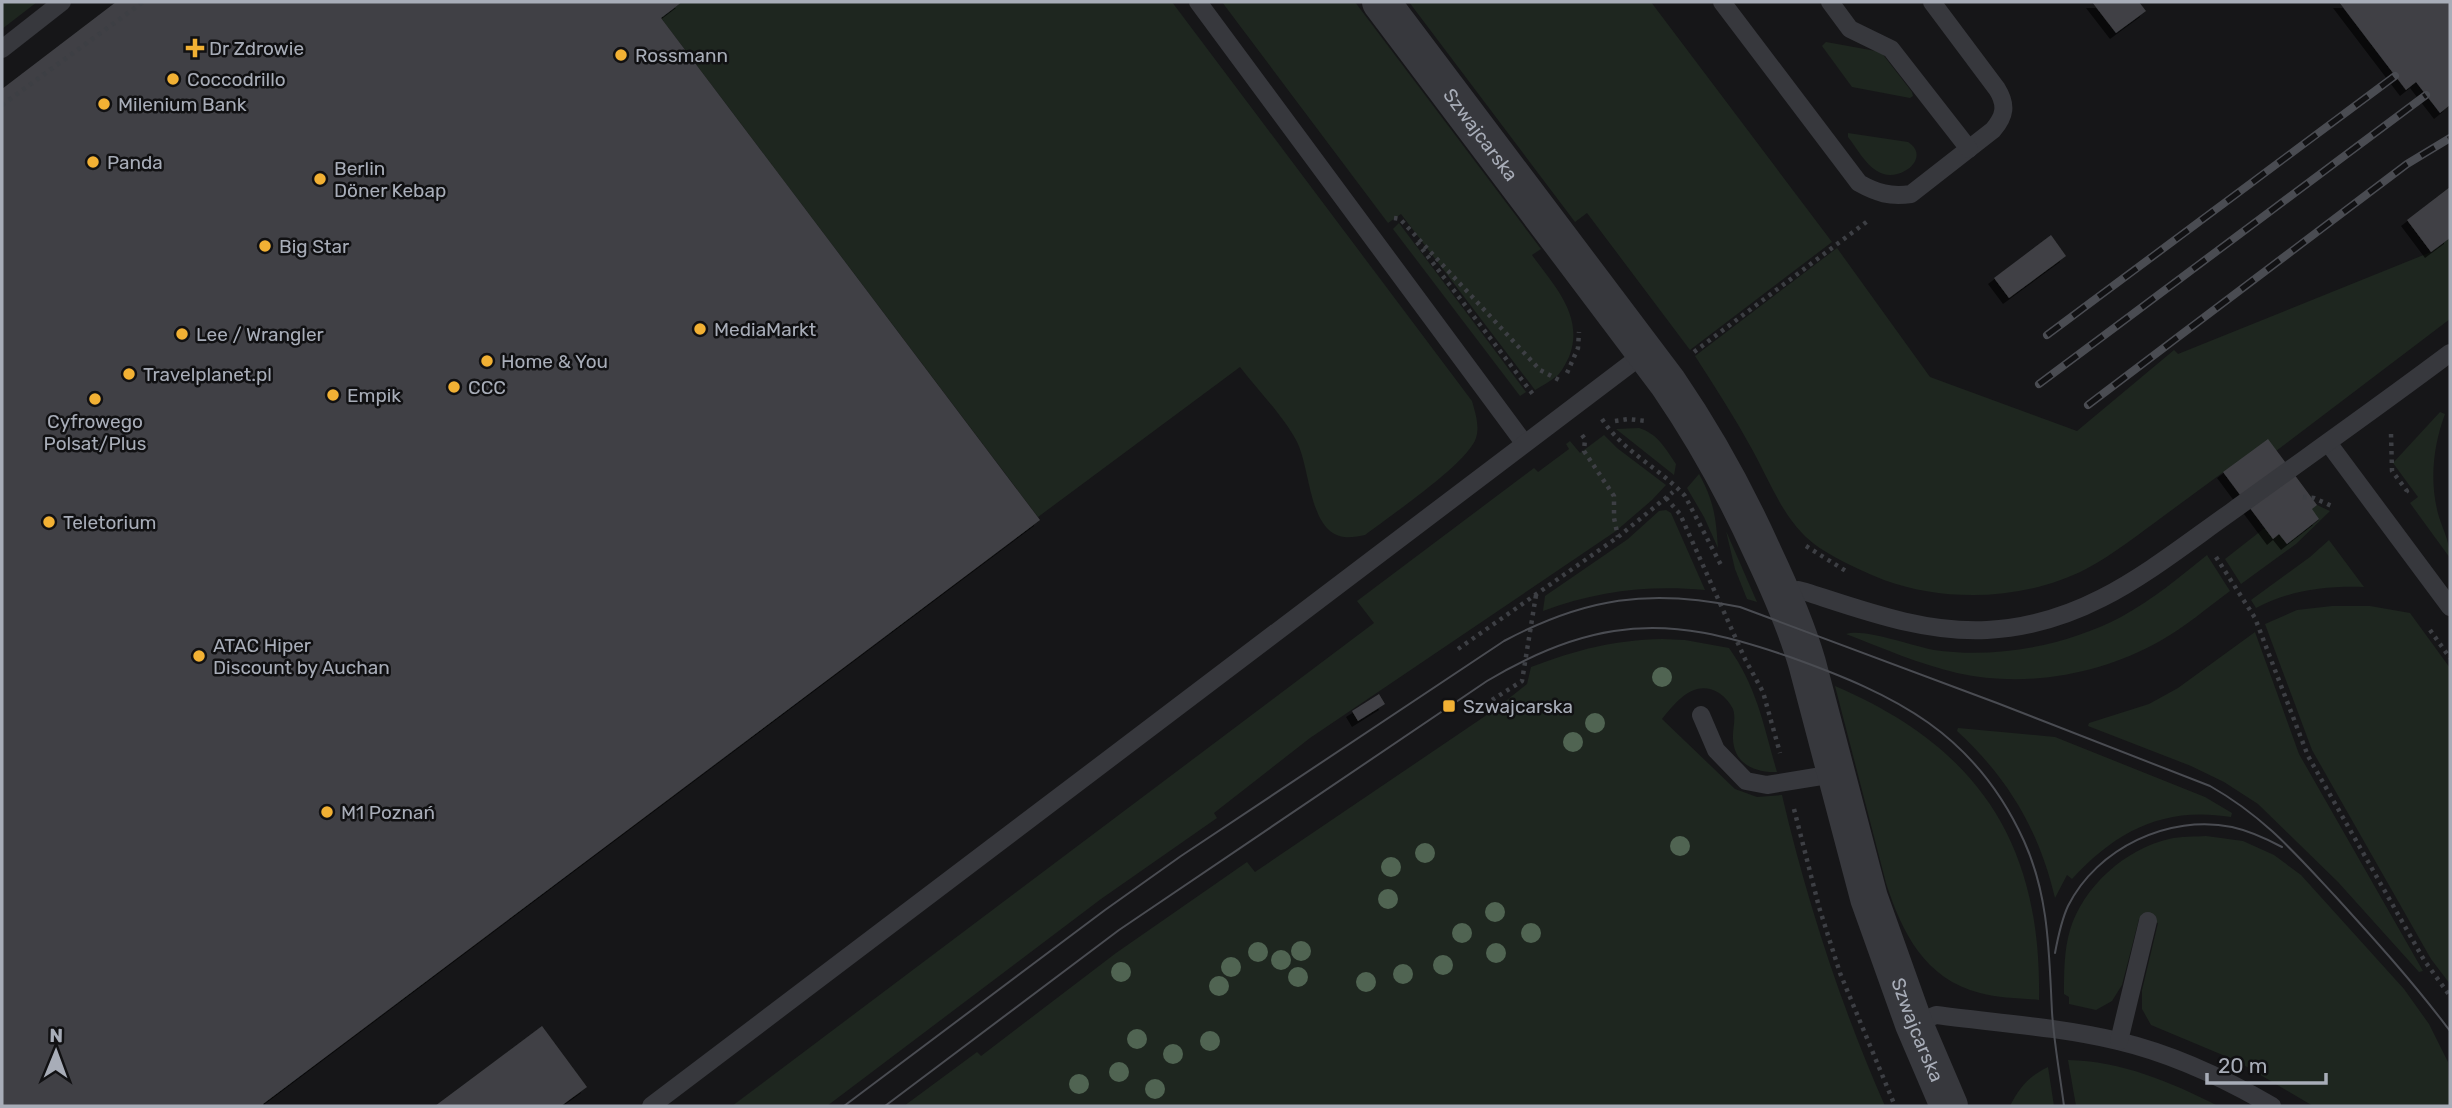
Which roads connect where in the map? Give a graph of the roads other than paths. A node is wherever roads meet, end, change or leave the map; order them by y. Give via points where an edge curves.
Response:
1 (62, 2) edge
2 (1198, 2) edge
3 (1381, 2) edge
4 (1722, 2) edge
5 (1830, 2) edge
6 (1932, 2) edge
7 (2, 49) edge
8 (1969, 149) junction
9 (1646, 352) junction
10 (2450, 353) edge
11 (1524, 443) junction
12 (2329, 444) junction
13 (1783, 593) junction
14 (2450, 607) edge
15 (1701, 715) dead end
16 (1834, 774) junction
17 (2148, 921) dead end
18 (1914, 1024) junction
19 (2119, 1041) junction
20 (651, 1106) edge
21 (1949, 1106) edge
22 (2272, 1106) edge

1 - 7 lane
2 - 11 lane
3 - 9 street, Szwajcarska
4 - 8 lane via 1859,183 1879,194 1911,194
5 - 8 lane via 1850,29 1891,49
6 - 8 lane via 2003,99 2001,121
9 - 11 lane
9 - 13 street, Szwajcarska via 1706,441
10 - 12 lane
11 - 20 lane
12 - 13 lane via 2136,580 2095,603 2051,619 1958,630 1914,624 1798,590
12 - 14 lane
13 - 16 street, Szwajcarska via 1805,655
15 - 16 lane via 1716,750 1746,782 1767,785
16 - 18 street, Szwajcarska via 1869,898
17 - 19 lane
18 - 19 lane via 1936,1016
18 - 21 street, Szwajcarska
19 - 22 lane via 2203,1069

